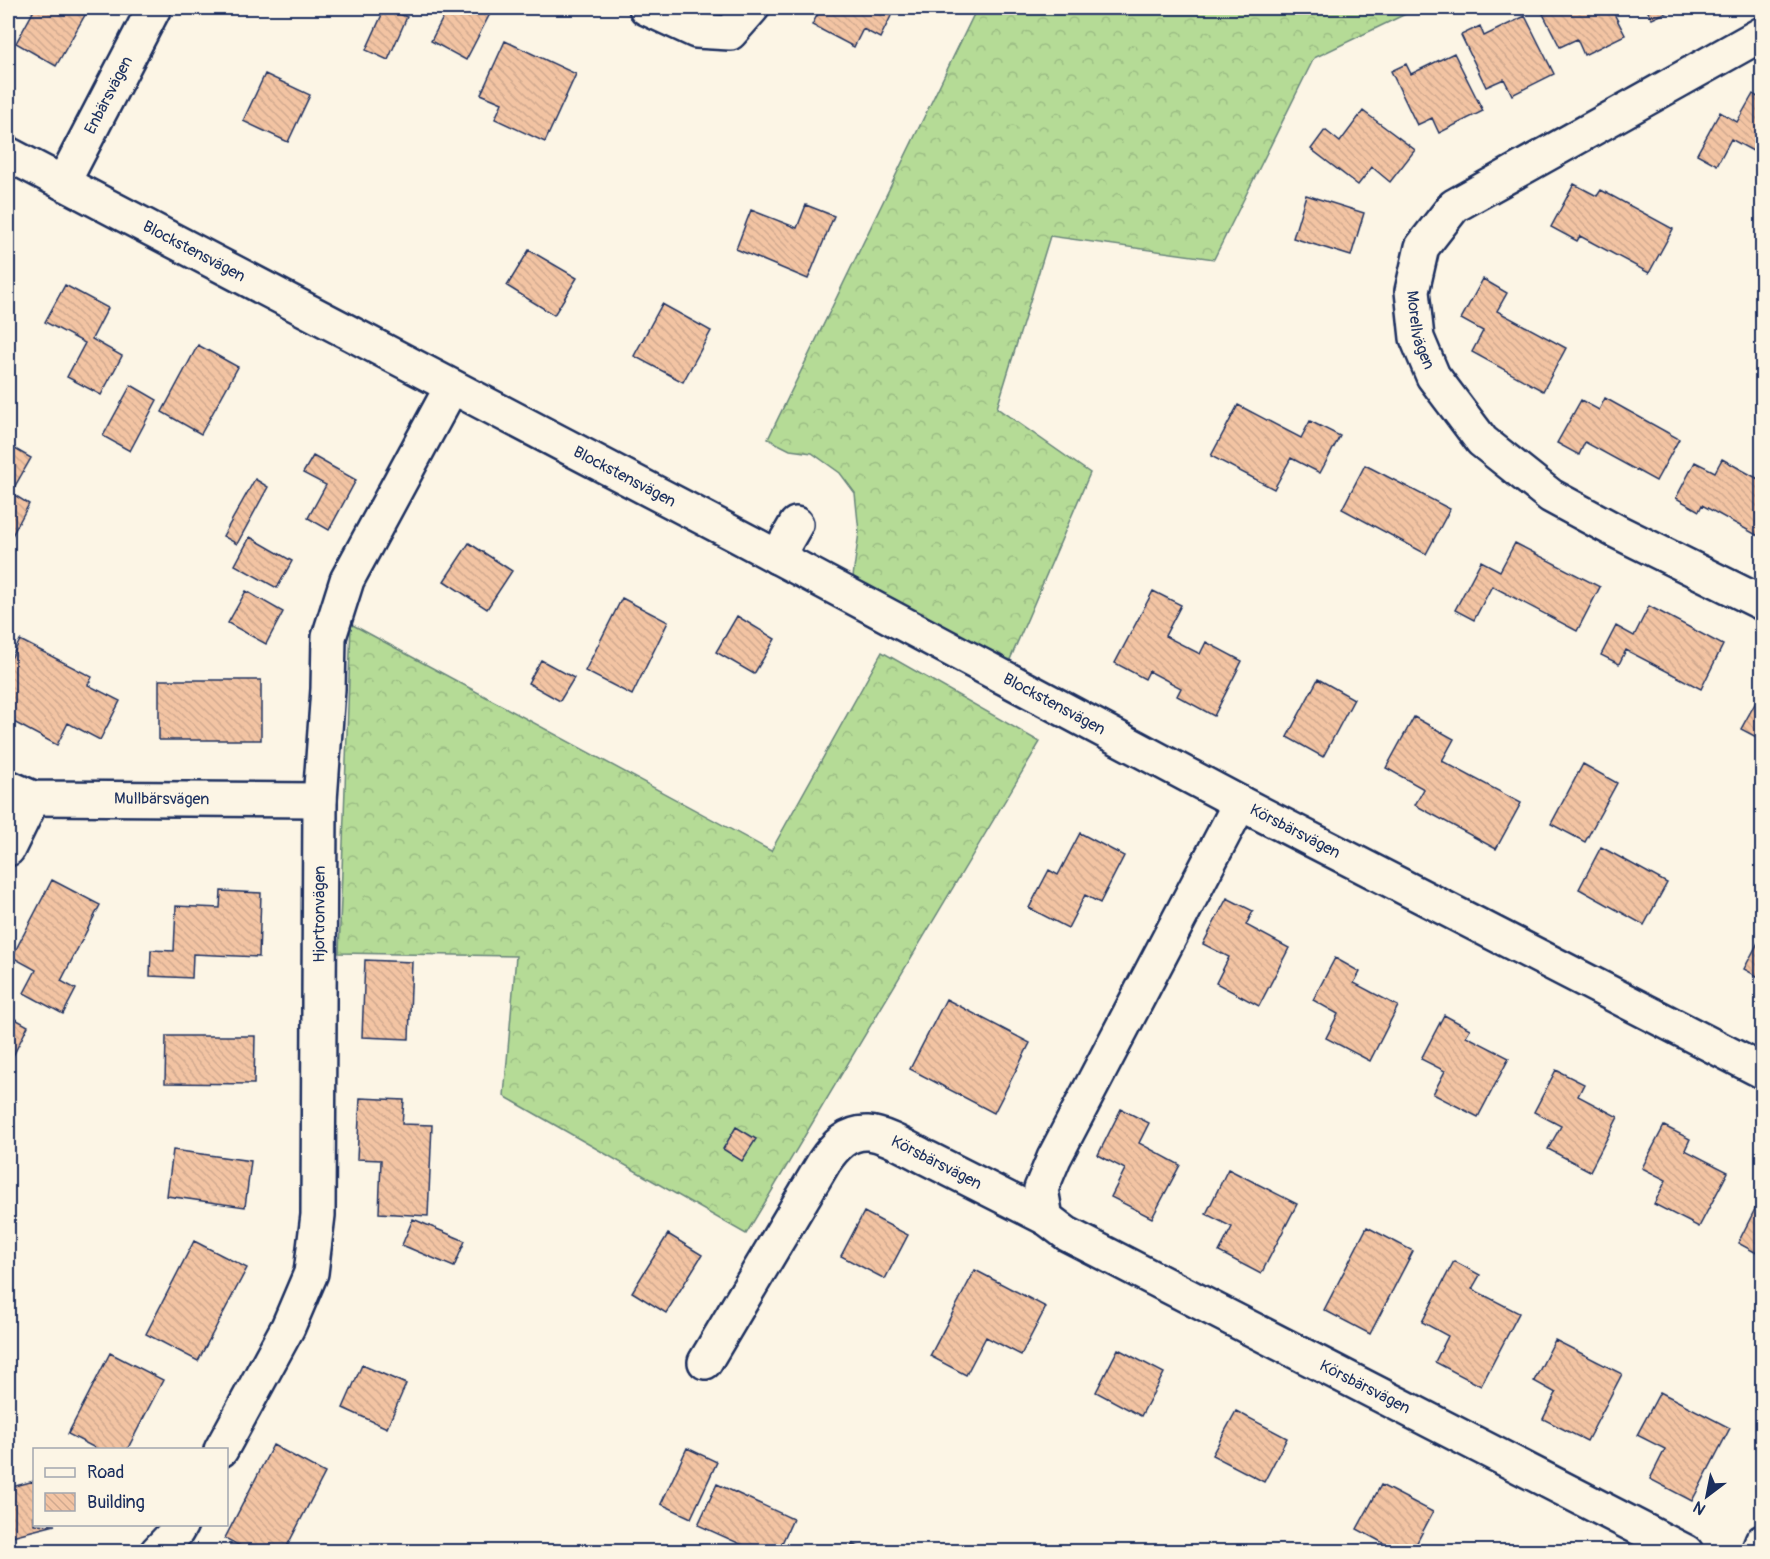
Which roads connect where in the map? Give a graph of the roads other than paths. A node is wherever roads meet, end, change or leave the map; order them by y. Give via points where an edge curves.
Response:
1 (154, 8) edge
2 (646, 8) edge
3 (752, 8) edge
4 (1762, 34) edge
5 (8, 154) edge
6 (63, 183) junction
7 (451, 388) junction
8 (796, 524) dead end
9 (777, 557) junction
10 (1762, 603) edge
11 (20, 792) edge
12 (320, 800) junction
13 (1240, 803) junction
14 (8, 849) edge
15 (1762, 1071) edge
16 (1046, 1218) junction
17 (705, 1362) dead end
18 (222, 1448) edge
19 (180, 1526) edge
20 (1762, 1542) edge
21 (157, 1551) edge
22 (1686, 1551) edge
23 (1758, 1551) edge

1 - 6 street, Enbärsvägen
2 - 3 street via 696,31 730,33
4 - 10 street, Morellvägen via 1454,206 1422,247 1412,291 1418,338 1433,376 1482,441 1551,496
5 - 6 street, Blockstensvägen
6 - 7 street, Blockstensvägen
7 - 9 street, Blockstensvägen
7 - 12 street, Hjortronvägen via 347,580 329,637
8 - 9 street
9 - 13 street, Blockstensvägen
11 - 12 street, Mullbärsvägen
11 - 14 street
12 - 18 street, Hjortronvägen via 318,1215 311,1273 288,1327
13 - 15 street, Körsbärsvägen
13 - 16 street, Körsbärsvägen via 1054,1158 1041,1189
16 - 17 street, Körsbärsvägen via 899,1144 869,1133 856,1134 833,1149 824,1162
16 - 22 street, Körsbärsvägen via 1067,1234
19 - 21 street
20 - 23 street

